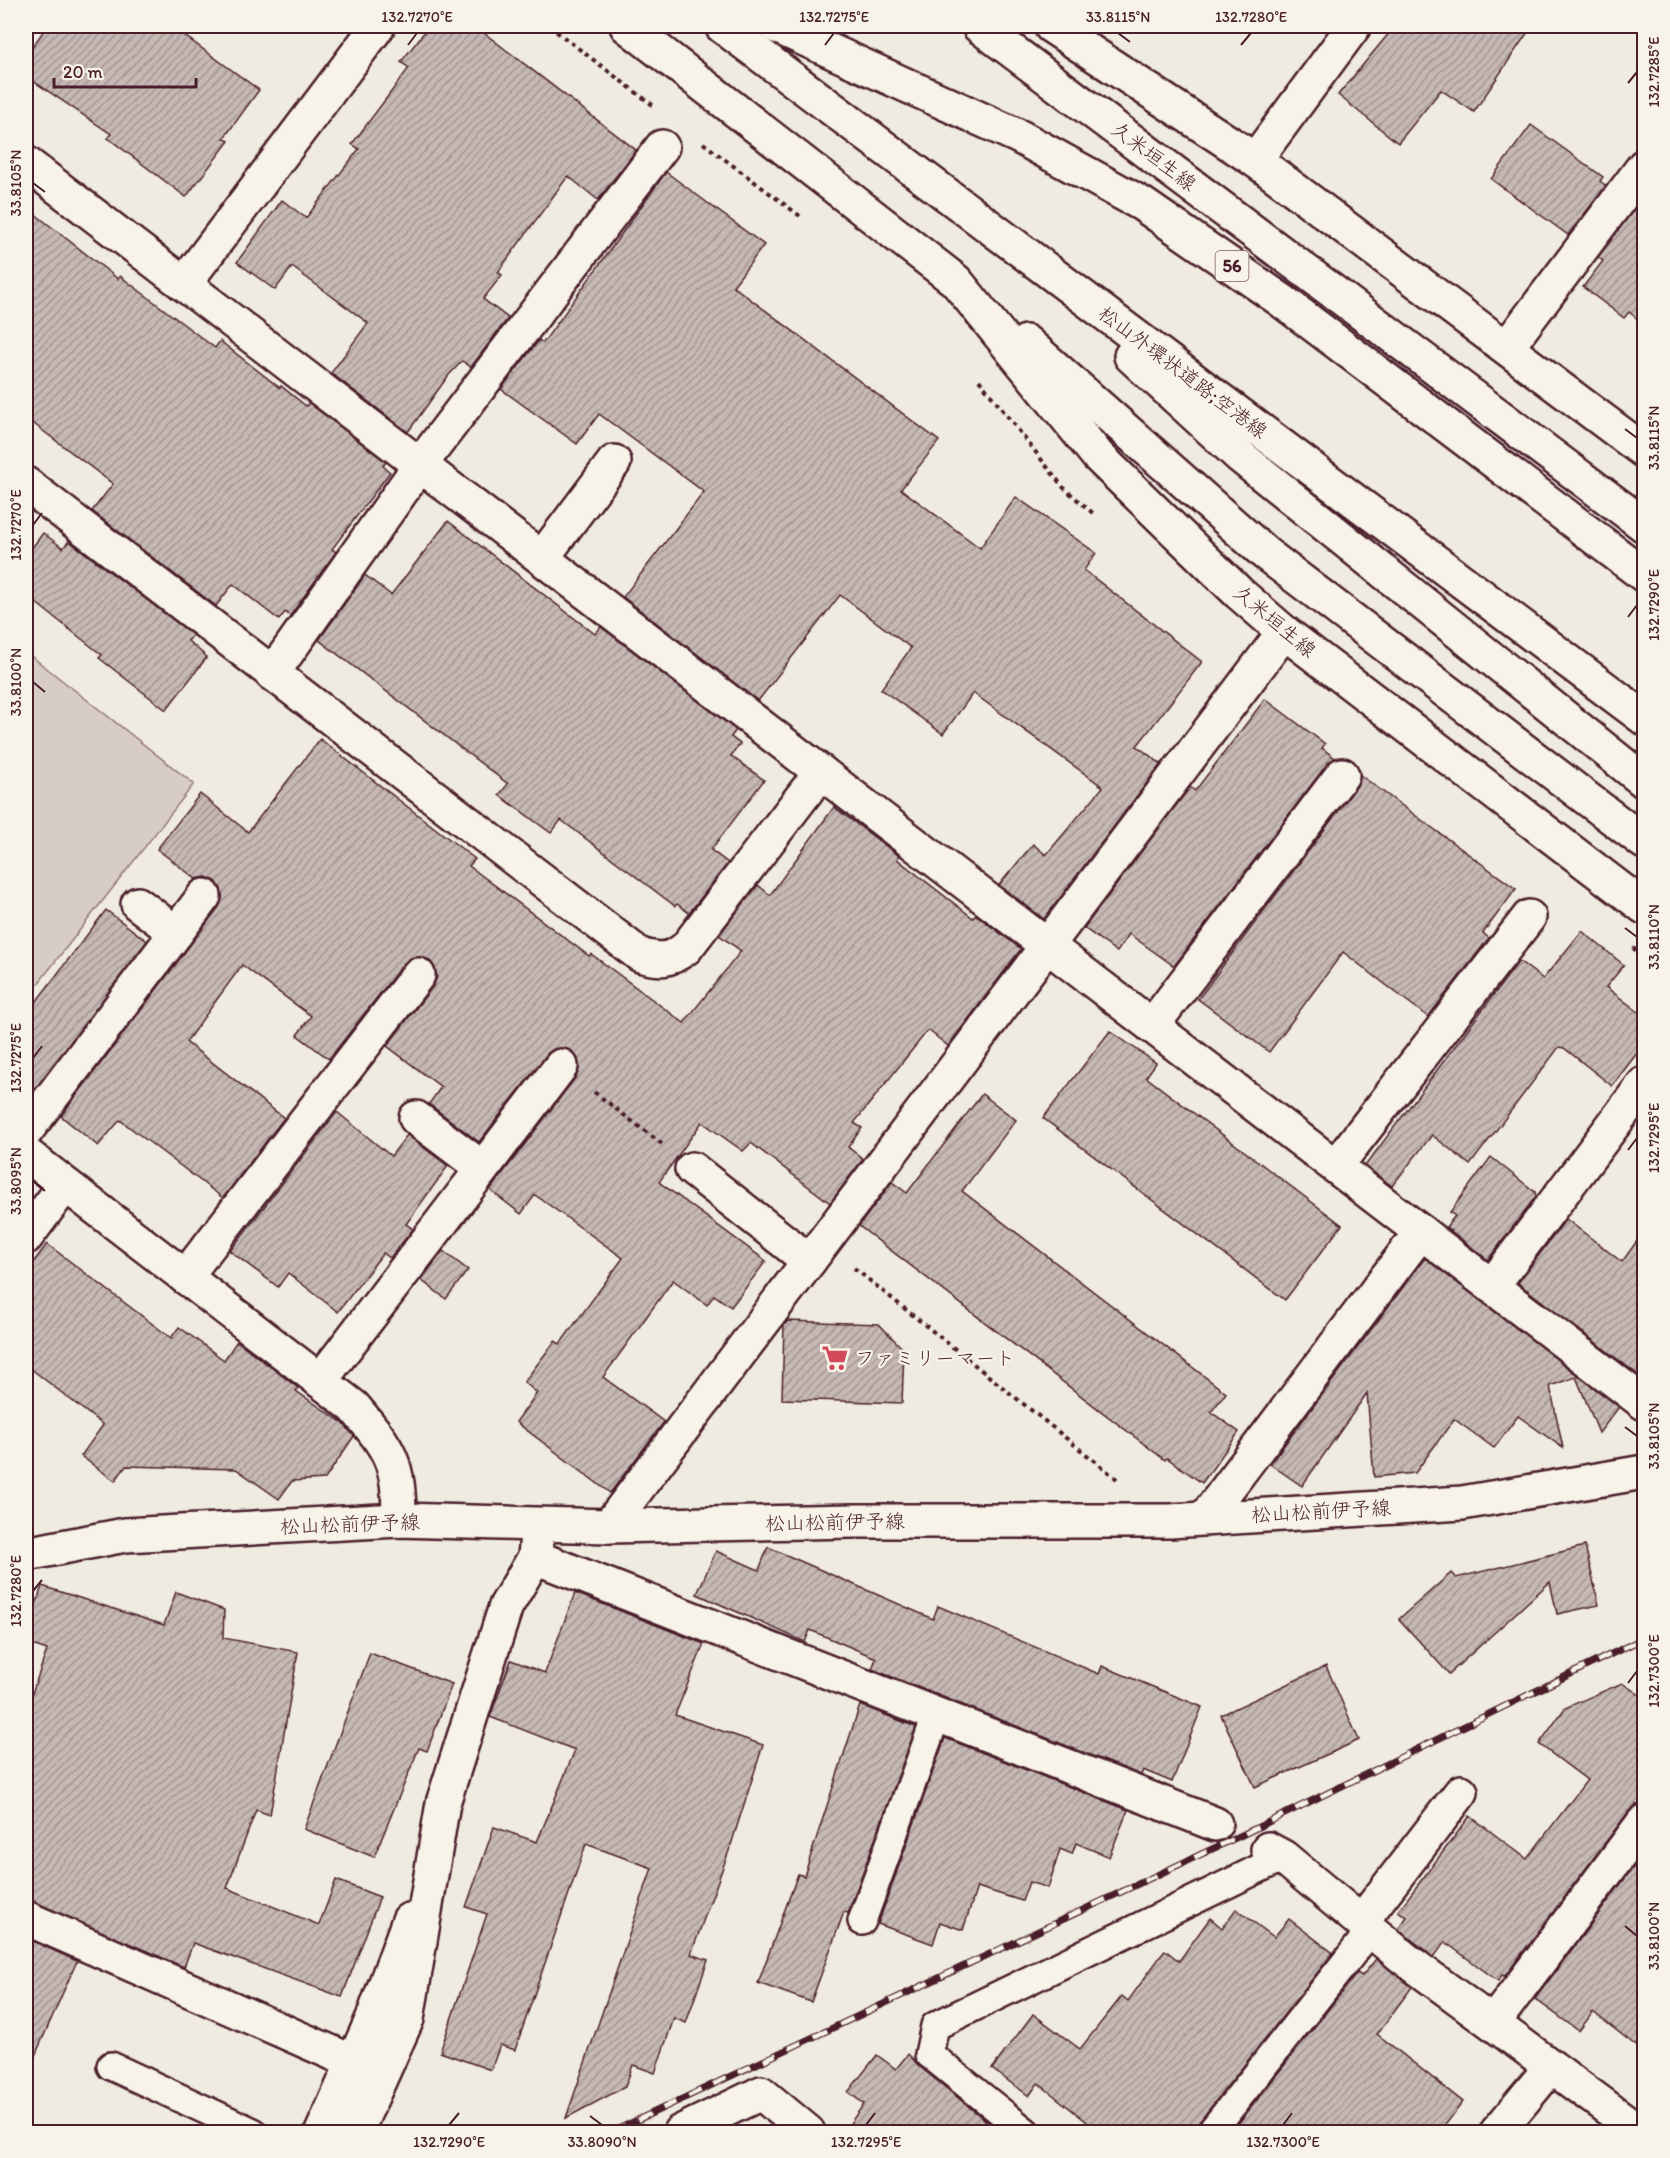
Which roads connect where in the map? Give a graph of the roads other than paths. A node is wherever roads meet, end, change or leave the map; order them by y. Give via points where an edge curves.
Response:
1 (378, 26) edge
2 (627, 26) edge
3 (722, 26) edge
4 (776, 26) edge
5 (979, 26) edge
6 (1051, 26) edge
7 (1354, 26) edge
8 (662, 147) dead end
9 (1256, 160) junction
10 (1644, 166) edge
11 (28, 170) edge
12 (1000, 234) junction
13 (956, 281) junction
14 (184, 284) junction
15 (1508, 346) junction
16 (1644, 451) edge
17 (614, 462) dead end
18 (420, 465) junction
19 (26, 484) edge
20 (1644, 525) edge
21 (542, 558) junction
22 (1644, 575) edge
23 (1284, 632) junction
24 (273, 674) junction
25 (1644, 718) edge
26 (821, 772) junction
27 (1342, 775) dead end
28 (1644, 781) edge
29 (1644, 842) edge
30 (204, 896) dead end
31 (138, 904) dead end
32 (1644, 908) edge
33 (1529, 917) dead end
34 (176, 933) junction
35 (1048, 945) junction
36 (418, 975) dead end
37 (1152, 1026) junction
38 (561, 1065) road end
39 (1644, 1084) edge
40 (416, 1118) dead end
41 (26, 1131) edge
42 (26, 1154) edge
43 (1336, 1166) junction
44 (482, 1168) junction
45 (692, 1169) road end
46 (65, 1185) junction
47 (1421, 1232) junction
48 (26, 1237) edge
49 (816, 1252) junction
50 (185, 1277) junction
51 (1492, 1286) junction
52 (320, 1381) junction
53 (1644, 1403) edge
54 (1644, 1472) edge
55 (1204, 1518) junction
56 (399, 1520) junction
57 (537, 1524) junction
58 (609, 1526) junction
59 (26, 1554) edge
60 (535, 1557) junction
61 (937, 1714) junction
62 (1461, 1792) dead end
63 (1644, 1822) edge
64 (1215, 1824) dead end
65 (435, 1848) junction
66 (1275, 1853) joint
67 (26, 1918) edge
68 (862, 1921) dead end
69 (1366, 1926) junction
70 (1493, 2024) junction
71 (353, 2062) junction
72 (111, 2066) dead end
73 (1551, 2067) junction
74 (253, 2133) edge
75 (322, 2133) edge
76 (356, 2133) edge
77 (680, 2133) edge
78 (808, 2133) edge
79 (1026, 2133) edge
80 (1211, 2133) edge
81 (1497, 2133) edge
82 (1640, 2133) edge

1 - 14 main road
2 - 13 main road, 久米垣生線
3 - 12 main road, 松山外環状道路;空港線
4 - 22 main road, 56 via 1020,136 1142,204 1281,300
5 - 20 main road, 久米垣生線
6 - 9 main road
7 - 9 main road
8 - 18 main road
9 - 15 main road
10 - 15 main road
11 - 14 main road
12 - 25 main road, 松山外環状道路;空港線
12 - 28 main road via 1241,457
13 - 23 main road, 久米垣生線 via 1098,456
13 - 29 main road, 久米垣生線 via 1266,554
14 - 18 main road
15 - 16 main road
17 - 21 main road
18 - 21 main road
18 - 24 main road
19 - 24 main road
21 - 26 main road
23 - 32 main road, 久米垣生線
23 - 35 main road
24 - 26 main road via 640,955 659,961 674,958 686,948
26 - 35 main road
27 - 37 main road
30 - 34 main road
31 - 34 main road
33 - 43 main road
34 - 41 main road
35 - 37 main road
35 - 49 main road
36 - 50 main road
37 - 43 main road
38 - 44 main road
39 - 51 main road
40 - 44 main road
42 - 46 main road
43 - 47 main road
44 - 52 main road
45 - 49 main road
46 - 48 main road
46 - 50 main road
47 - 51 main road
47 - 55 main road
49 - 58 main road
50 - 52 main road
51 - 53 main road
52 - 56 main road via 354,1407 384,1443 399,1480
54 - 55 main road, 松山松前伊予線 via 1462,1503
55 - 58 main road, 松山松前伊予線
56 - 57 main road, 松山松前伊予線
56 - 59 main road, 松山松前伊予線 via 125,1535
57 - 58 main road, 松山松前伊予線
57 - 60 main road
60 - 61 main road
60 - 65 main road via 506,1606 443,1803
61 - 64 main road
61 - 68 lane
62 - 69 main road
63 - 70 main road
65 - 71 main road
65 - 76 main road via 407,2019
66 - 69 main road
66 - 79 lane via 934,2025 929,2054
67 - 71 main road
69 - 70 main road
69 - 80 lane
70 - 73 main road
71 - 75 main road
72 - 74 lane
73 - 81 main road
73 - 82 main road
77 - 78 main road via 761,2093

